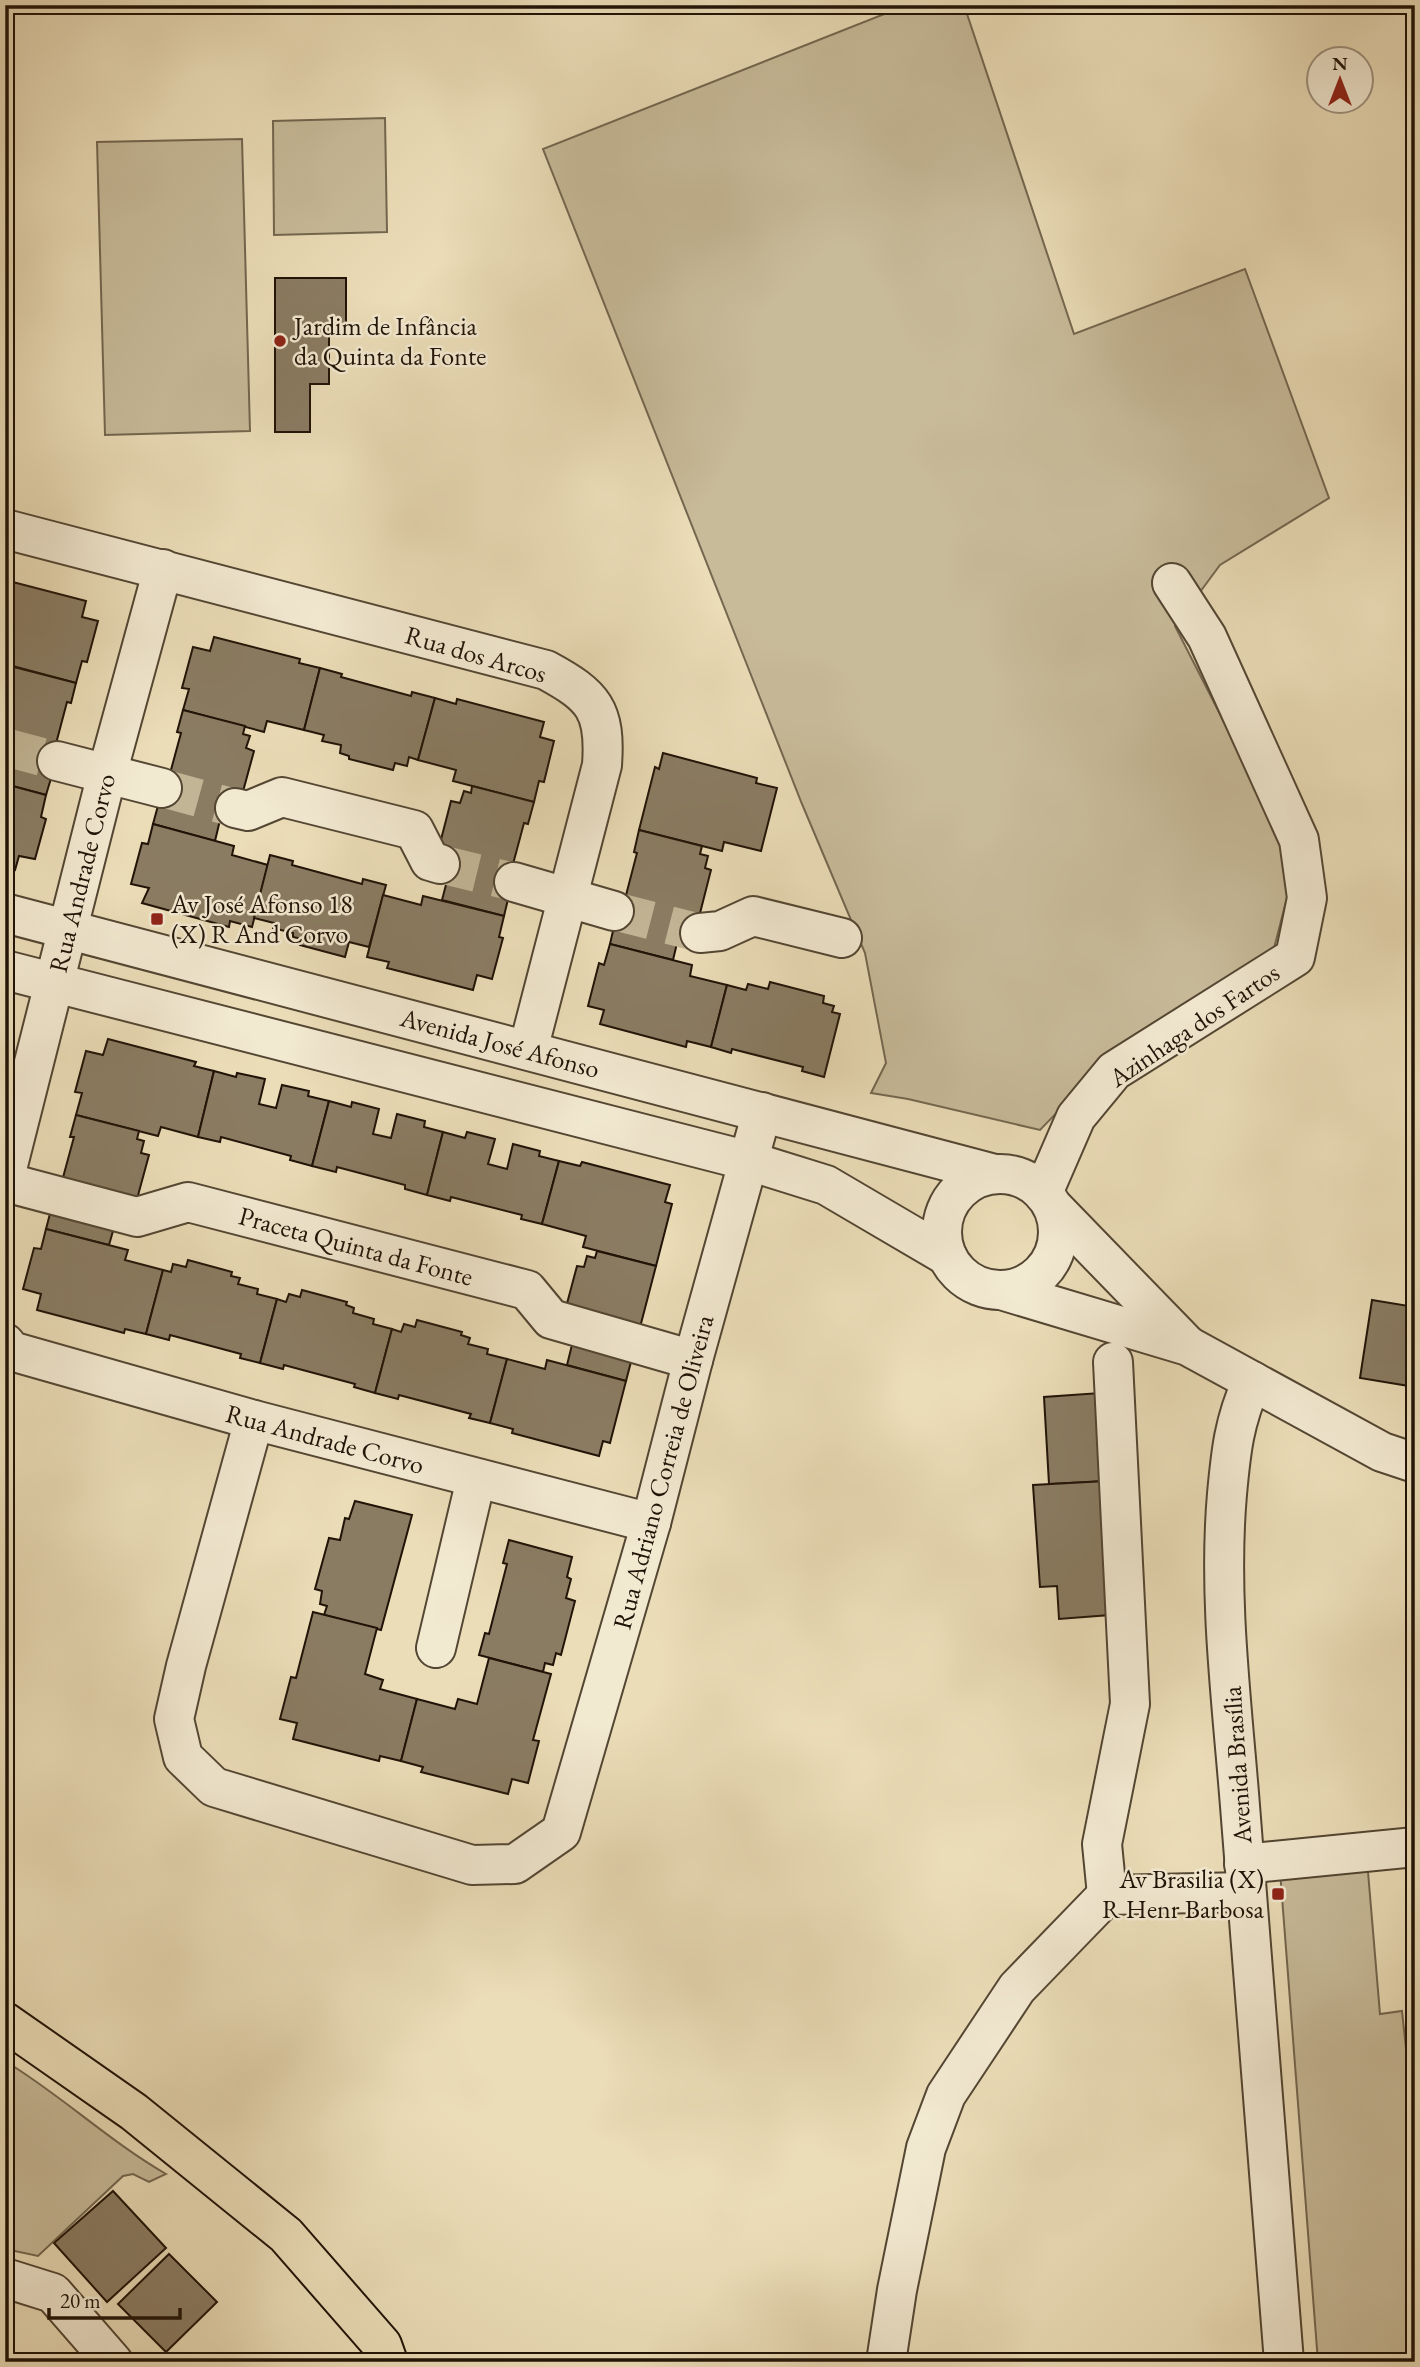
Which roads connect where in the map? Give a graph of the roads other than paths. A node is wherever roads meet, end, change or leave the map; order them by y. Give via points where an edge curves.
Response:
1 (5, 529) edge
2 (163, 569) junction
3 (1172, 583) dead end
4 (57, 761) tunnel mouth
5 (107, 774) junction
6 (162, 788) tunnel mouth
7 (235, 808) tunnel mouth
8 (440, 864) tunnel mouth
9 (514, 882) tunnel mouth
10 (568, 896) junction
11 (614, 911) tunnel mouth
12 (5, 913) edge
13 (68, 930) junction
14 (701, 933) tunnel mouth
15 (842, 938) dead end
16 (5, 970) edge
17 (54, 983) junction
18 (528, 1050) junction
19 (762, 1112) junction
20 (749, 1161) junction
21 (995, 1174) junction
22 (5, 1177) edge
23 (5, 1182) edge
24 (1048, 1200) junction
25 (947, 1256) junction
26 (1001, 1290) junction
27 (5, 1343) edge
28 (1188, 1346) junction
29 (693, 1360) junction
30 (1113, 1362) dead end
31 (1252, 1381) junction
32 (254, 1420) junction
33 (1415, 1463) edge
34 (476, 1479) junction
35 (651, 1523) junction
36 (436, 1648) dead end
37 (1415, 1847) edge
38 (1245, 1878) junction
39 (1107, 1895) junction
40 (5, 2022) edge
41 (5, 2278) edge
42 (113, 2362) edge
43 (388, 2362) edge
44 (886, 2362) edge
45 (1283, 2362) edge

1 - 2 street, Rua dos Arcos
2 - 5 street, Rua Andrade Corvo
2 - 10 street, Rua dos Arcos via 546,670 571,683 590,699 604,735 602,765
3 - 24 street, Azinhaga dos Fartos via 1207,637 1299,841 1307,898 1295,957 1114,1072 1076,1118
4 - 5 street
5 - 6 street
5 - 13 street, Rua Andrade Corvo
7 - 8 street via 248,810 282,797 414,830 430,861
9 - 10 street
10 - 11 street
10 - 18 street, Rua dos Arcos
12 - 13 street, Avenida José Afonso
13 - 17 street, Rua Andrade Corvo
13 - 18 street, Avenida José Afonso
14 - 15 street via 720,931 753,916
16 - 17 street, Avenida José Afonso
17 - 20 street, Avenida José Afonso
17 - 22 street, Rua Andrade Corvo
18 - 19 street, Avenida José Afonso
19 - 20 street, Rua Adriano Correia de Oliveira
19 - 21 street, Avenida José Afonso
20 - 25 street, Avenida José Afonso via 826,1185
20 - 29 street, Rua Adriano Correia de Oliveira
21 - 24 street via 1021,1178
21 - 25 street via 961,1188 949,1203 942,1220
23 - 29 street, Praceta Quinta da Fonte via 137,1217 188,1202 527,1290 551,1318
24 - 26 street via 1058,1226 1049,1262 1037,1277
24 - 28 street
25 - 26 street via 968,1280
26 - 28 street
27 - 32 street, Rua Andrade Corvo via 11,1351
28 - 31 street
29 - 35 street, Rua Adriano Correia de Oliveira
30 - 39 street via 1130,1704 1102,1844
31 - 33 street via 1382,1451
31 - 38 street, Avenida Brasília via 1233,1434 1223,1543
32 - 34 street, Rua Andrade Corvo
32 - 35 street, Rua Adriano Correia de Oliveira via 174,1719 183,1757 214,1787 472,1864 515,1864 561,1832
34 - 35 street, Rua Andrade Corvo
34 - 36 street
37 - 38 street
38 - 39 street
38 - 45 street, Avenida Brasília
39 - 44 street via 1017,1988 946,2095 926,2148
40 - 43 main road via 134,2112 286,2235 382,2346
41 - 42 street via 52,2293

